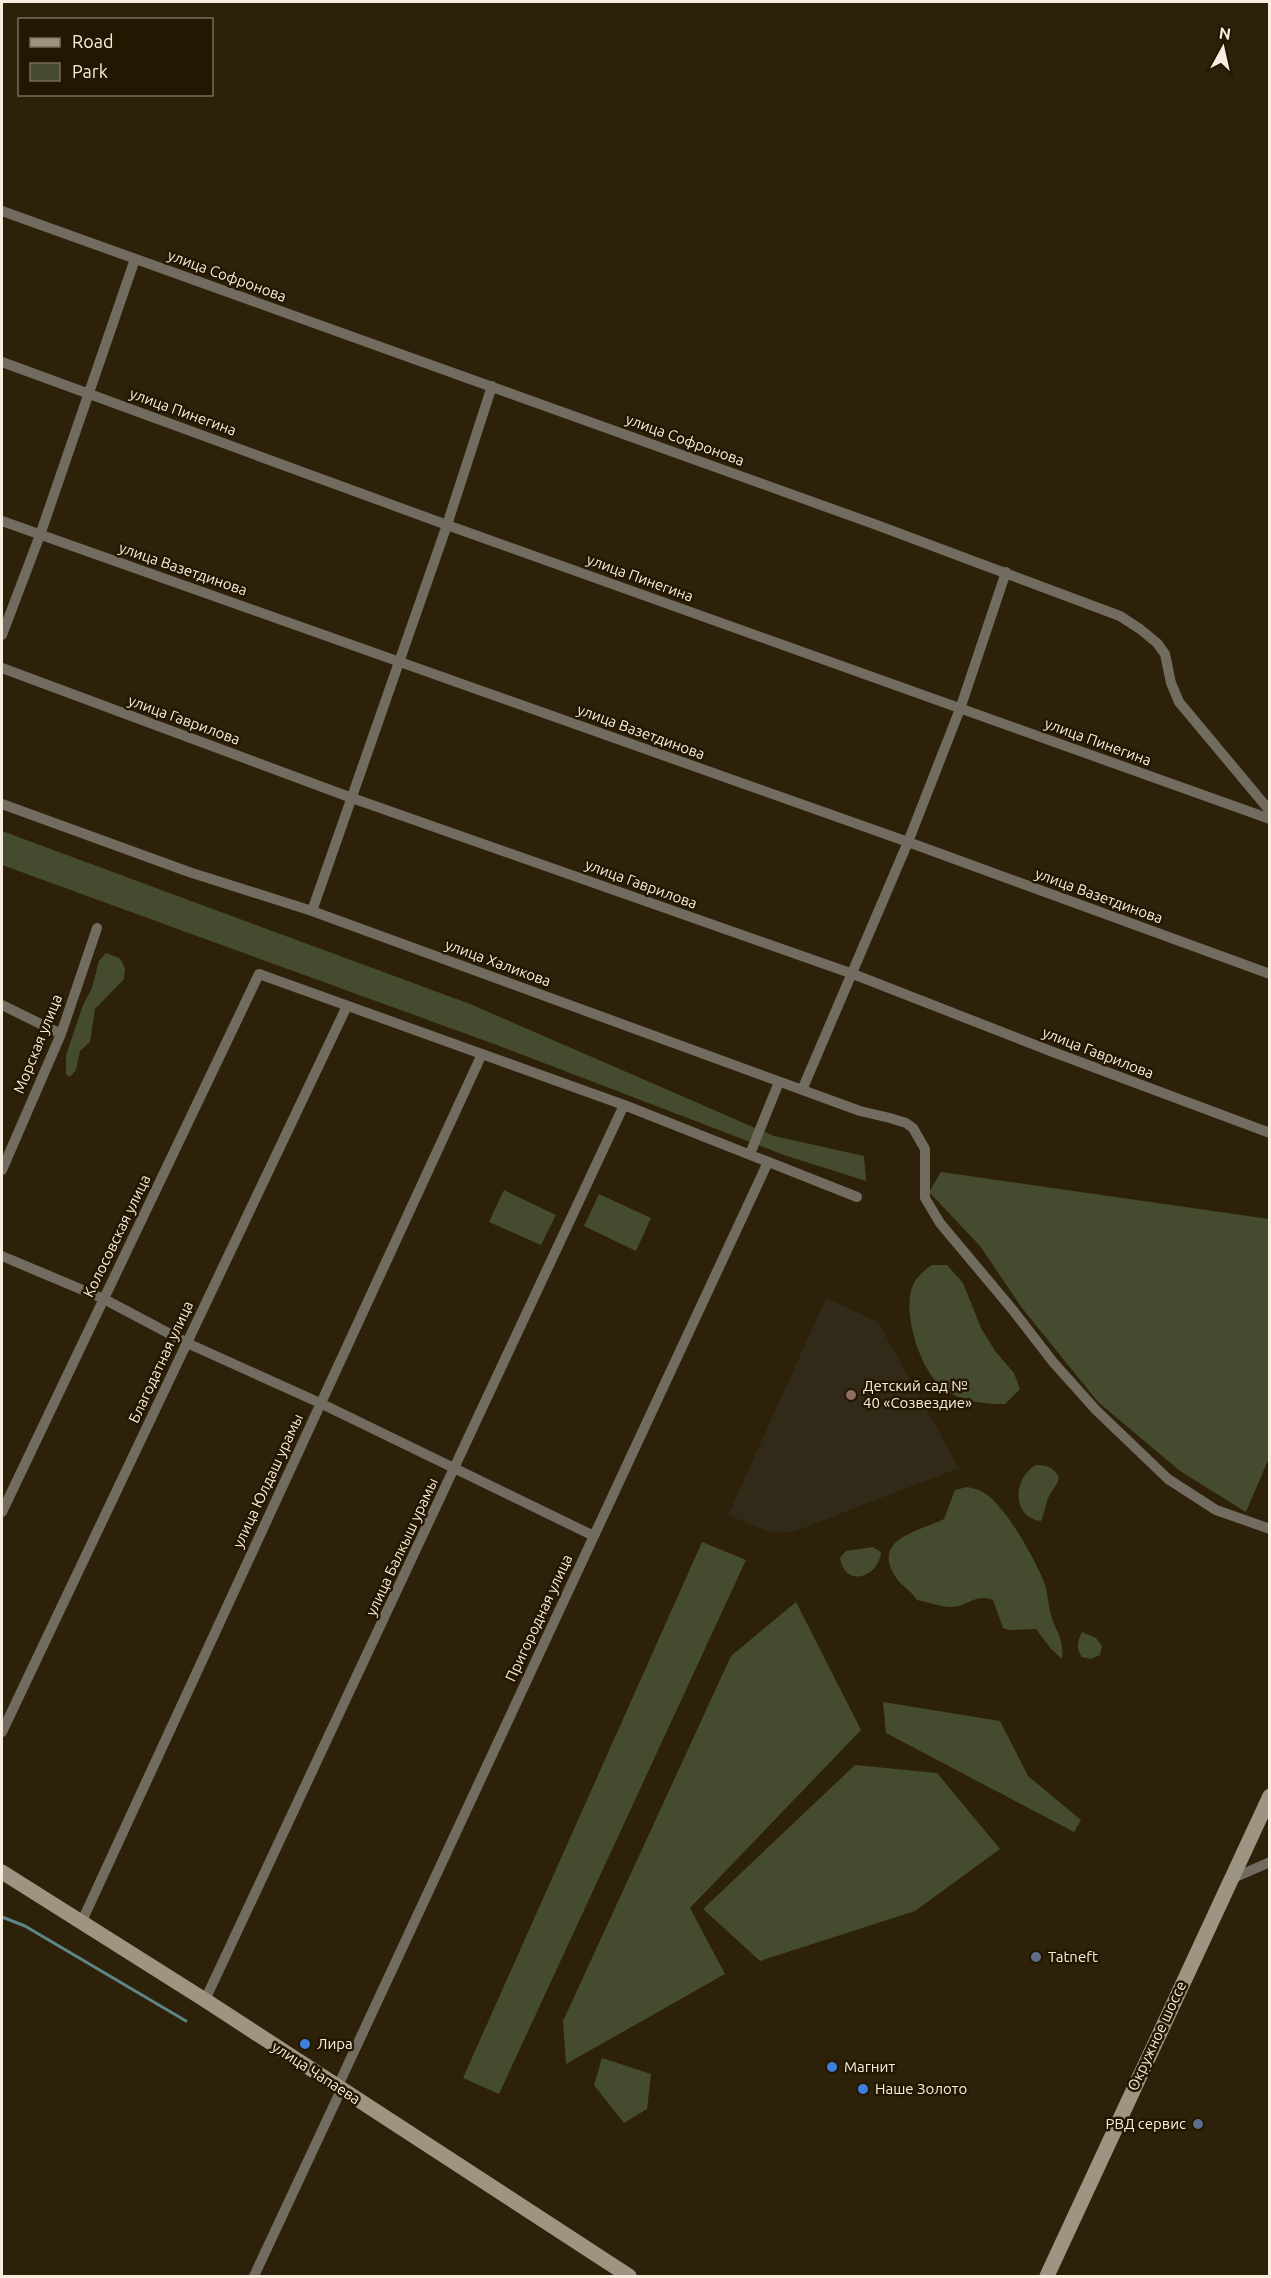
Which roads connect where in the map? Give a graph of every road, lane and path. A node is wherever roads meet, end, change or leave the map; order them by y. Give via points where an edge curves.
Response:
1 (2, 211) edge
2 (135, 259) junction
3 (2, 363) edge
4 (492, 386) junction
5 (88, 393) junction
6 (2, 521) edge
7 (447, 525) junction
8 (40, 535) junction
9 (1006, 572) junction
10 (2, 634) edge
11 (400, 662) junction
12 (2, 668) edge
13 (960, 709) junction
14 (352, 798) junction
15 (2, 804) edge
16 (1269, 811) edge
17 (1269, 819) edge
18 (908, 842) junction
19 (312, 911) junction
20 (98, 928) dead end
21 (853, 974) junction
22 (1269, 974) edge
23 (2, 1005) edge
24 (347, 1006) junction
25 (61, 1034) junction
26 (482, 1054) junction
27 (779, 1082) junction
28 (802, 1090) junction
29 (624, 1105) junction
30 (1269, 1133) edge
31 (750, 1155) junction
32 (768, 1162) junction
33 (2, 1170) edge
34 (857, 1197) dead end
35 (2, 1256) edge
36 (104, 1299) junction
37 (187, 1343) junction
38 (320, 1403) junction
39 (456, 1467) junction
40 (2, 1512) edge
41 (1269, 1529) edge
42 (594, 1536) junction
43 (2, 1732) edge
44 (1269, 1796) edge
45 (1269, 1862) edge
46 (2, 1872) edge
47 (1230, 1879) junction
48 (82, 1921) junction
49 (205, 2000) junction
50 (339, 2089) junction
51 (254, 2277) edge
52 (629, 2277) edge
53 (1047, 2277) edge

1 - 2 street, улица Софронова
2 - 4 street, улица Софронова
2 - 5 street
3 - 5 street, улица Пинегина
4 - 7 street
4 - 9 street, улица Софронова
5 - 7 street, улица Пинегина
5 - 8 street
6 - 8 street, улица Вазетдинова
7 - 11 street
7 - 13 street, улица Пинегина
8 - 10 street
8 - 11 street, улица Вазетдинова
9 - 13 street
9 - 16 street, улица Софронова via 1120,616 1157,643 1165,654 1179,702
11 - 14 street
11 - 18 street, улица Вазетдинова
12 - 14 street, улица Гаврилова
13 - 17 street, улица Пинегина
13 - 18 street
14 - 19 street
14 - 21 street, улица Гаврилова
15 - 19 street, улица Халикова via 189,872
18 - 21 street
18 - 22 street, улица Вазетдинова
19 - 27 street, улица Халикова
20 - 25 street, Морская улица
21 - 28 street
21 - 30 street, улица Гаврилова
23 - 25 street
24 - 26 street
24 - 36 street, Колосовская улица via 260,974
24 - 37 street, Благодатная улица
25 - 33 street, Морская улица
26 - 29 street
26 - 38 street, улица Юлдаш урамы
27 - 28 street, улица Халикова
27 - 31 street
28 - 41 street, улица Халикова via 913,1128 925,1149 925,1198 940,1223 1053,1362 1168,1479 1216,1509
29 - 31 street
29 - 39 street, улица Балкыш урамы
31 - 32 street
32 - 34 street
32 - 42 street, Пригородная улица
35 - 36 street
36 - 37 street
36 - 40 street, Колосовская улица
37 - 38 street
37 - 43 street, Благодатная улица
38 - 39 street
38 - 48 street, улица Юлдаш урамы
39 - 42 street
39 - 49 street, улица Балкыш урамы
42 - 50 street, Пригородная улица
44 - 47 street, Окружное шоссе
45 - 47 street
46 - 48 street, улица Чапаева
47 - 53 street, Окружное шоссе
48 - 49 street, улица Чапаева
49 - 50 street, улица Чапаева
50 - 51 street, Пригородная улица
50 - 52 street, улица Чапаева

